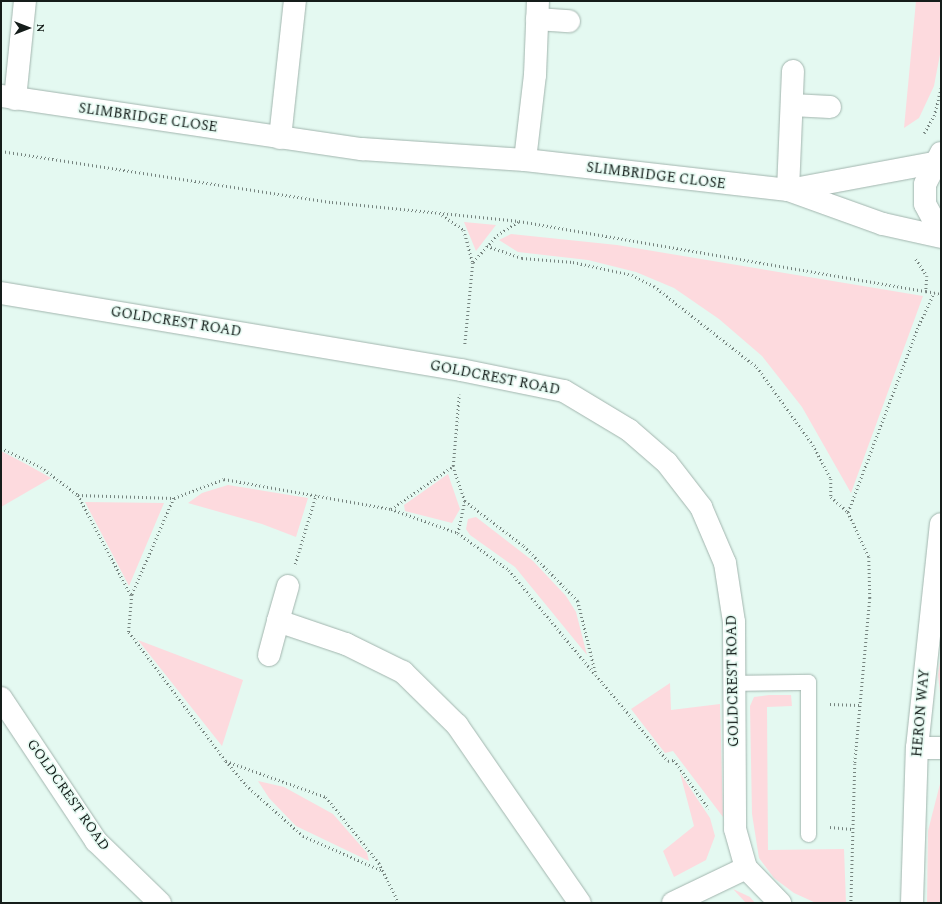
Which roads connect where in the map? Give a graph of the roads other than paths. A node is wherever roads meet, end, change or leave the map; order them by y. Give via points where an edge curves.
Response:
1 (25, 1) edge
2 (295, 1) edge
3 (538, 10) edge
4 (569, 21) dead end
5 (793, 71) dead end
6 (8, 98) edge
7 (792, 105) junction
8 (830, 107) dead end
9 (280, 138) junction
10 (937, 158) edge
11 (525, 160) junction
12 (788, 190) junction
13 (941, 236) edge
14 (1, 293) edge
15 (941, 524) edge
16 (288, 586) road end
17 (278, 621) junction
18 (269, 654) dead end
19 (734, 683) junction
20 (1, 698) edge
21 (917, 748) junction
22 (941, 748) edge
23 (808, 834) dead end
24 (746, 868) junction
25 (160, 903) edge
26 (580, 903) edge
27 (673, 903) edge
28 (780, 903) edge
29 (912, 903) edge

1 - 6 street, SLIMBRIDGE CLOSE
2 - 9 street
3 - 4 street
3 - 11 street via 536,75
5 - 7 street
6 - 9 street, SLIMBRIDGE CLOSE
7 - 8 street
7 - 12 street
9 - 11 street, SLIMBRIDGE CLOSE via 362,149
10 - 12 street, SLIMBRIDGE CLOSE
10 - 13 street via 925,184 925,204
11 - 12 street, SLIMBRIDGE CLOSE
12 - 13 street, SLIMBRIDGE CLOSE via 883,224
14 - 19 street, GOLDCREST ROAD via 461,370 564,391 629,430 667,463 701,507 725,563 734,622
15 - 21 street, HERON WAY
16 - 17 street
17 - 18 street
17 - 26 street via 346,644 403,672 457,725
19 - 23 lane via 808,682
19 - 24 street, GOLDCREST ROAD via 735,829
20 - 25 street, GOLDCREST ROAD via 96,841
21 - 22 street
21 - 29 street, HERON WAY
24 - 27 street
24 - 28 street, GOLDCREST ROAD

